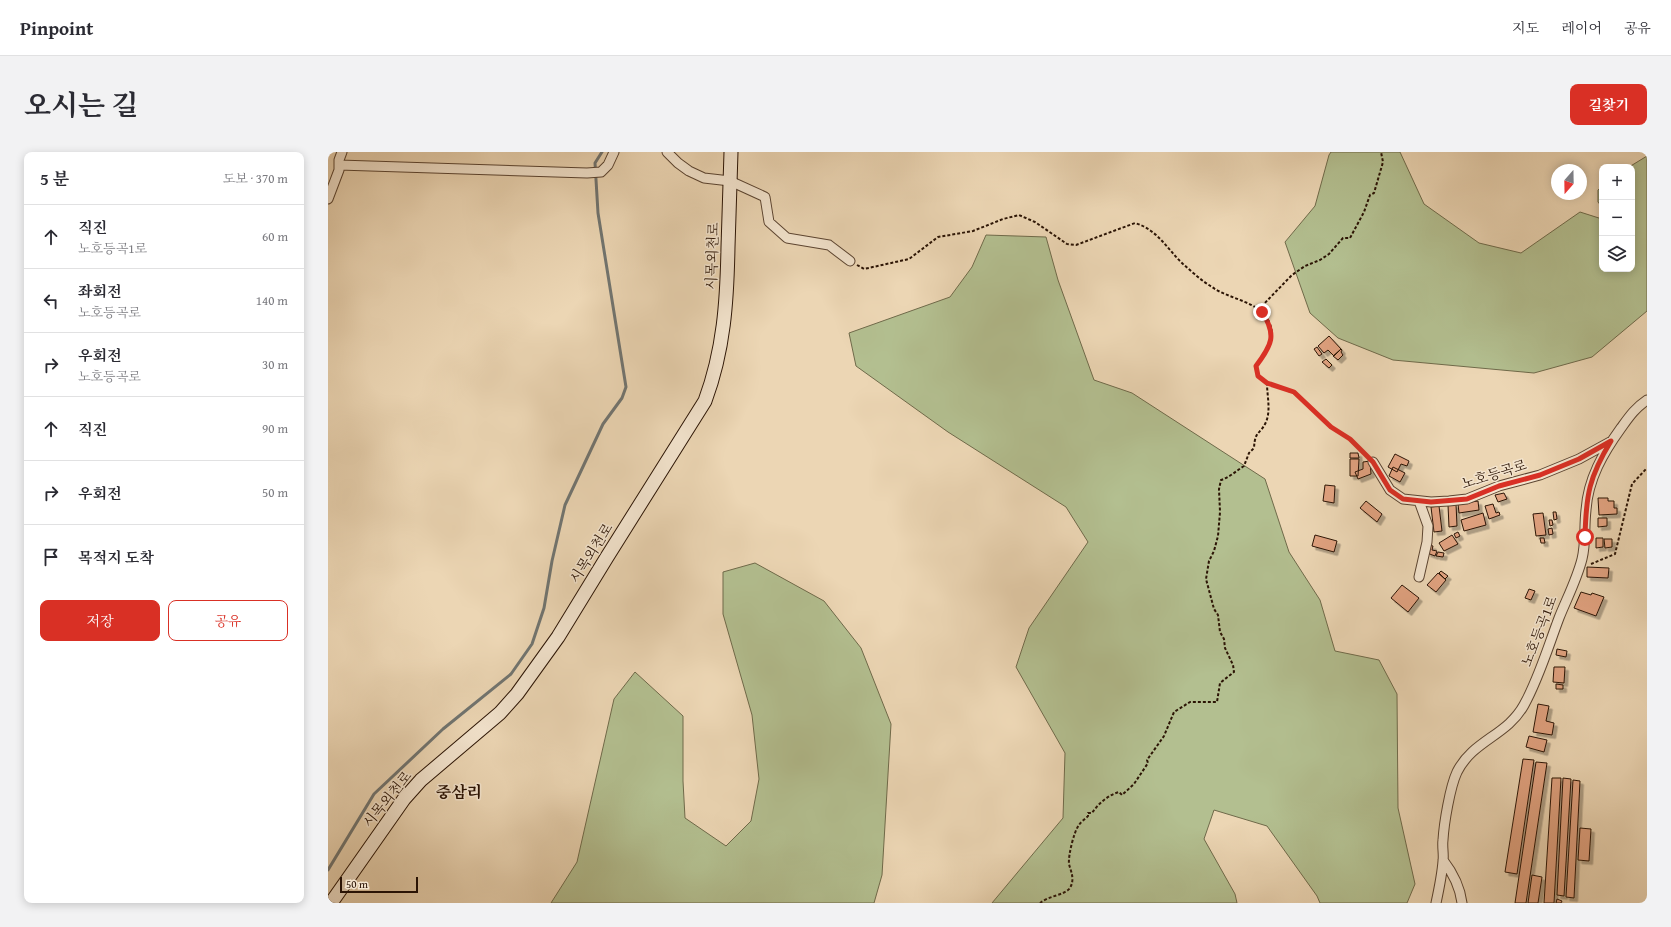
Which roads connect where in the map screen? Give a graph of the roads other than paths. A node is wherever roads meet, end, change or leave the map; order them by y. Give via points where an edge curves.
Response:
1 (342, 152) edge
2 (614, 152) edge
3 (668, 152) edge
4 (731, 152) edge
5 (339, 165) junction
6 (730, 181) junction
7 (328, 199) edge
8 (850, 261) road end
9 (1647, 400) edge
10 (1611, 441) junction
11 (1373, 462) road end
12 (1419, 501) junction
13 (1419, 577) dead end
14 (1443, 860) junction
15 (331, 903) edge
16 (1436, 903) edge
17 (1462, 903) edge

1 - 5 street
2 - 5 street via 601,172 587,173
3 - 6 street via 678,163 704,178
4 - 6 street, 시목외천로
5 - 7 street
6 - 8 street via 765,197 769,222 787,238 829,245
6 - 15 street, 시목외천로 via 725,320 713,379 705,401 558,637 517,694 500,712 421,780 404,799
9 - 10 street, 노호등곡1로 via 1636,408
10 - 12 street, 노호등곡로 via 1579,459 1540,475 1499,486 1467,499
10 - 14 street, 노호등곡1로 via 1598,463 1590,484 1582,559 1524,705 1511,724 1467,756 1457,773 1450,796 1443,840
11 - 12 street, 노호등곡로 via 1390,490 1403,499
12 - 13 street via 1428,526
14 - 16 street
14 - 17 street via 1453,872

